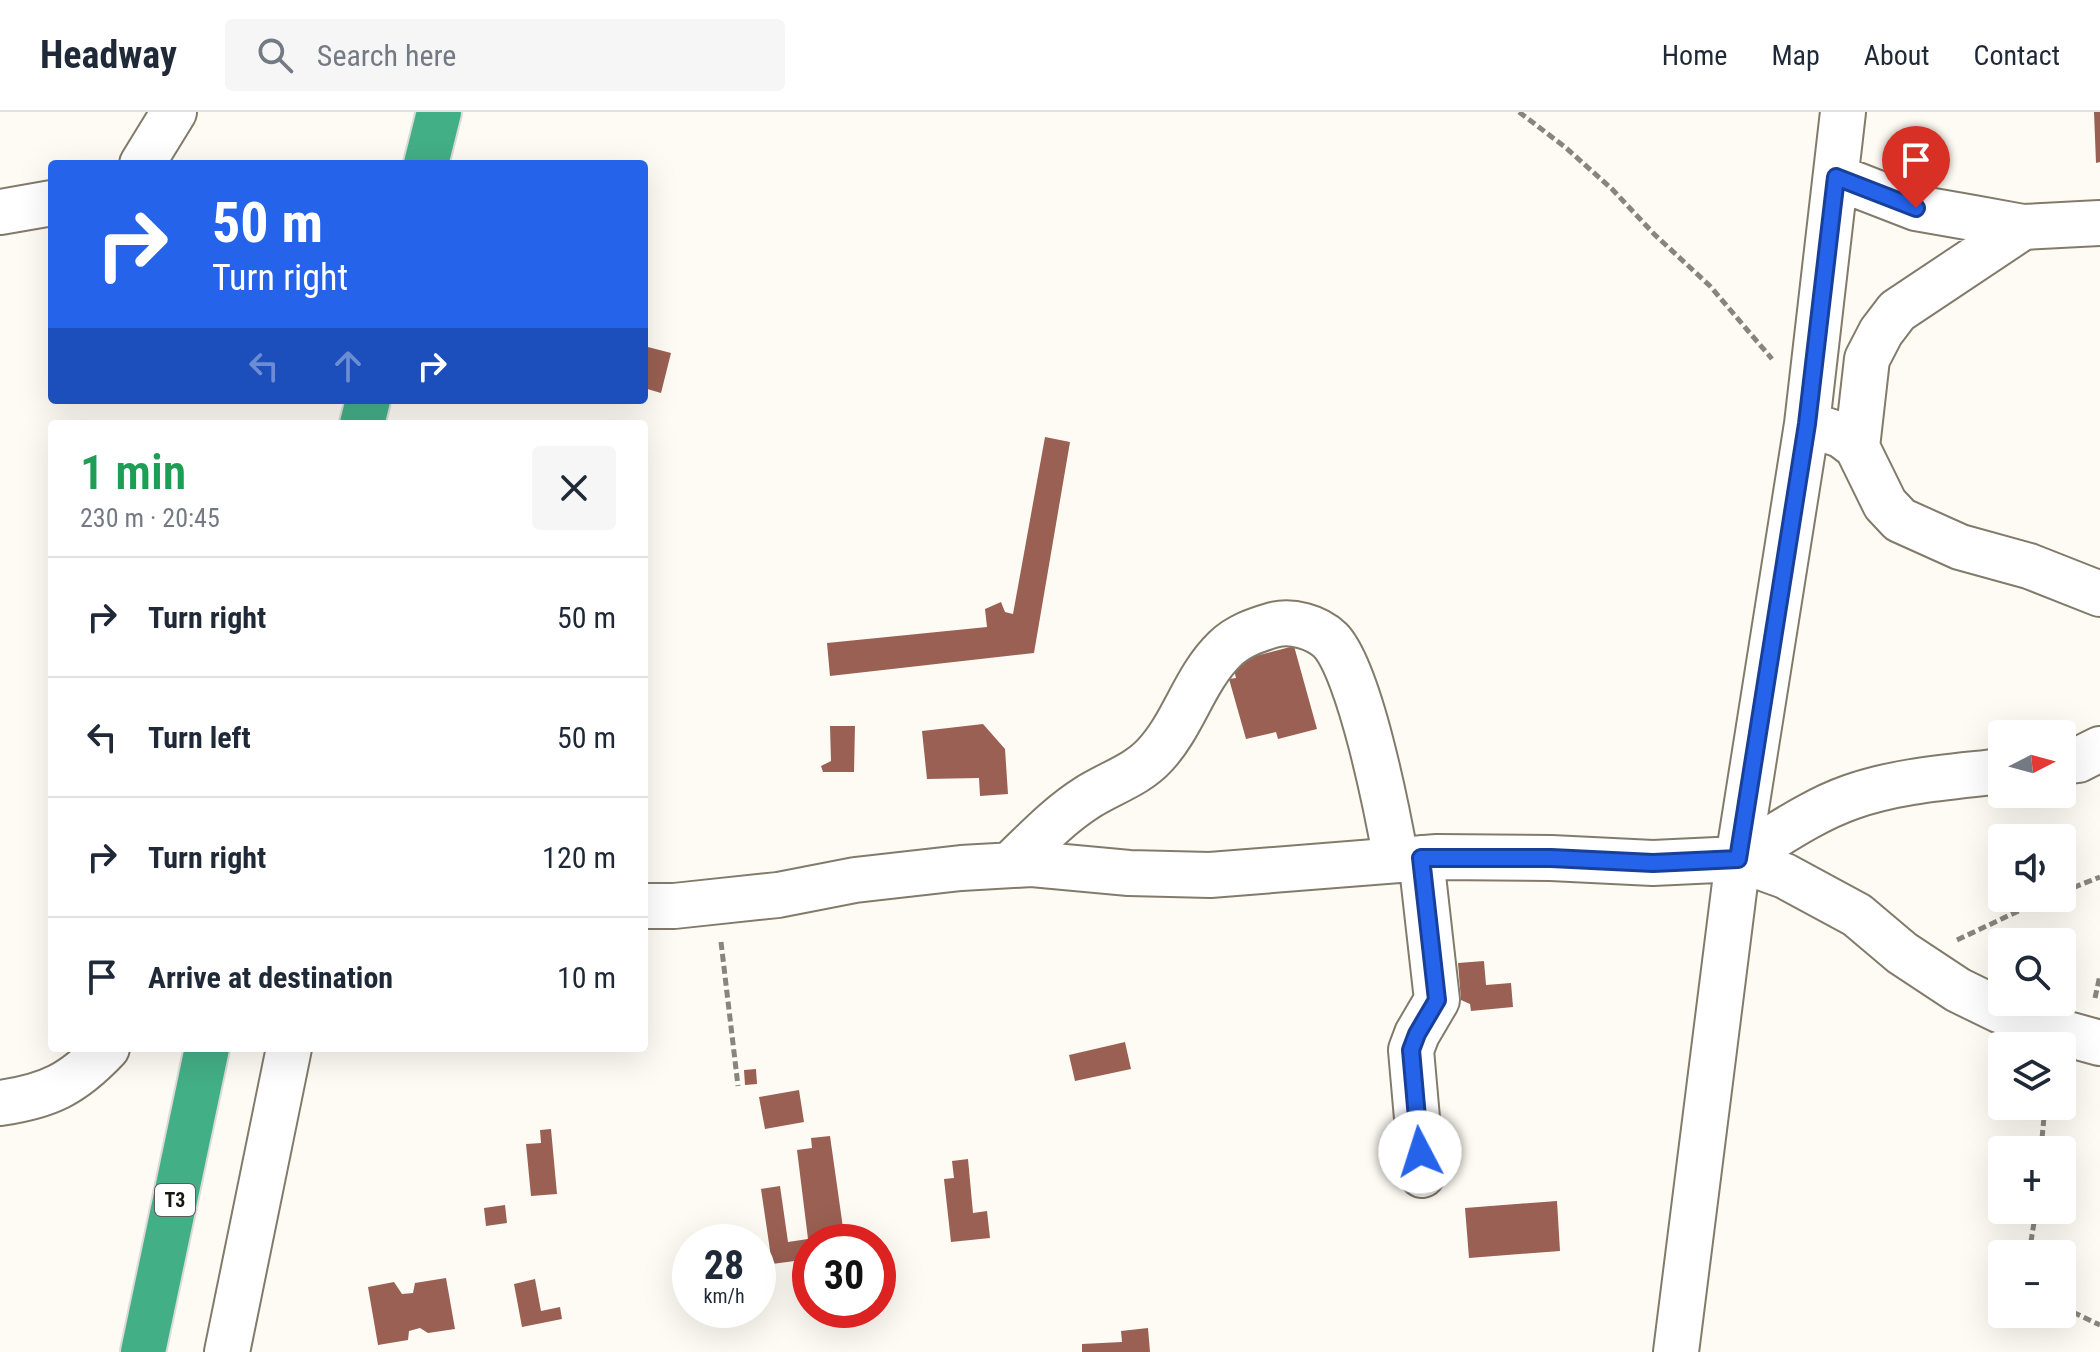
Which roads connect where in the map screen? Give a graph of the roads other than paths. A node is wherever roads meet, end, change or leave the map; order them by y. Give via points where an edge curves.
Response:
1 (174, 112) edge
2 (439, 112) edge
3 (1843, 112) edge
4 (144, 160) edge
5 (427, 160) edge
6 (1836, 177) junction
7 (48, 204) edge
8 (0, 212) edge
9 (2100, 223) edge
10 (2023, 227) junction
11 (1808, 409) junction
12 (1857, 447) junction
13 (2100, 594) edge
14 (2100, 749) edge
15 (2076, 760) edge
16 (1988, 772) edge
17 (1409, 859) junction
18 (1738, 859) junction
19 (1010, 865) junction
20 (648, 906) edge
21 (2100, 1043) edge
22 (103, 1052) edge
23 (206, 1052) edge
24 (288, 1052) edge
25 (0, 1103) edge
26 (1422, 1175) dead end
27 (143, 1352) edge
28 (227, 1352) edge
29 (1676, 1352) edge

1 - 4 street
2 - 5 highway
3 - 6 street
6 - 10 street via 1916,208
6 - 11 street
7 - 8 street
9 - 10 street
10 - 12 street via 1897,311 1881,332 1867,359
11 - 12 street
11 - 18 street
12 - 13 street via 1885,504 1900,520 1960,547
14 - 15 street
16 - 18 street via 1851,797
17 - 18 street
17 - 19 street via 1210,875
17 - 19 street via 1386,808 1350,677 1331,641 1309,627 1281,623 1252,631 1226,648 1154,757 1057,820
17 - 26 street via 1437,1000 1411,1050
18 - 21 street via 1785,876 1857,915 1958,990 2049,1029
18 - 29 street
19 - 20 street
22 - 25 street via 84,1073 57,1089
23 - 27 highway, T3
24 - 28 street

